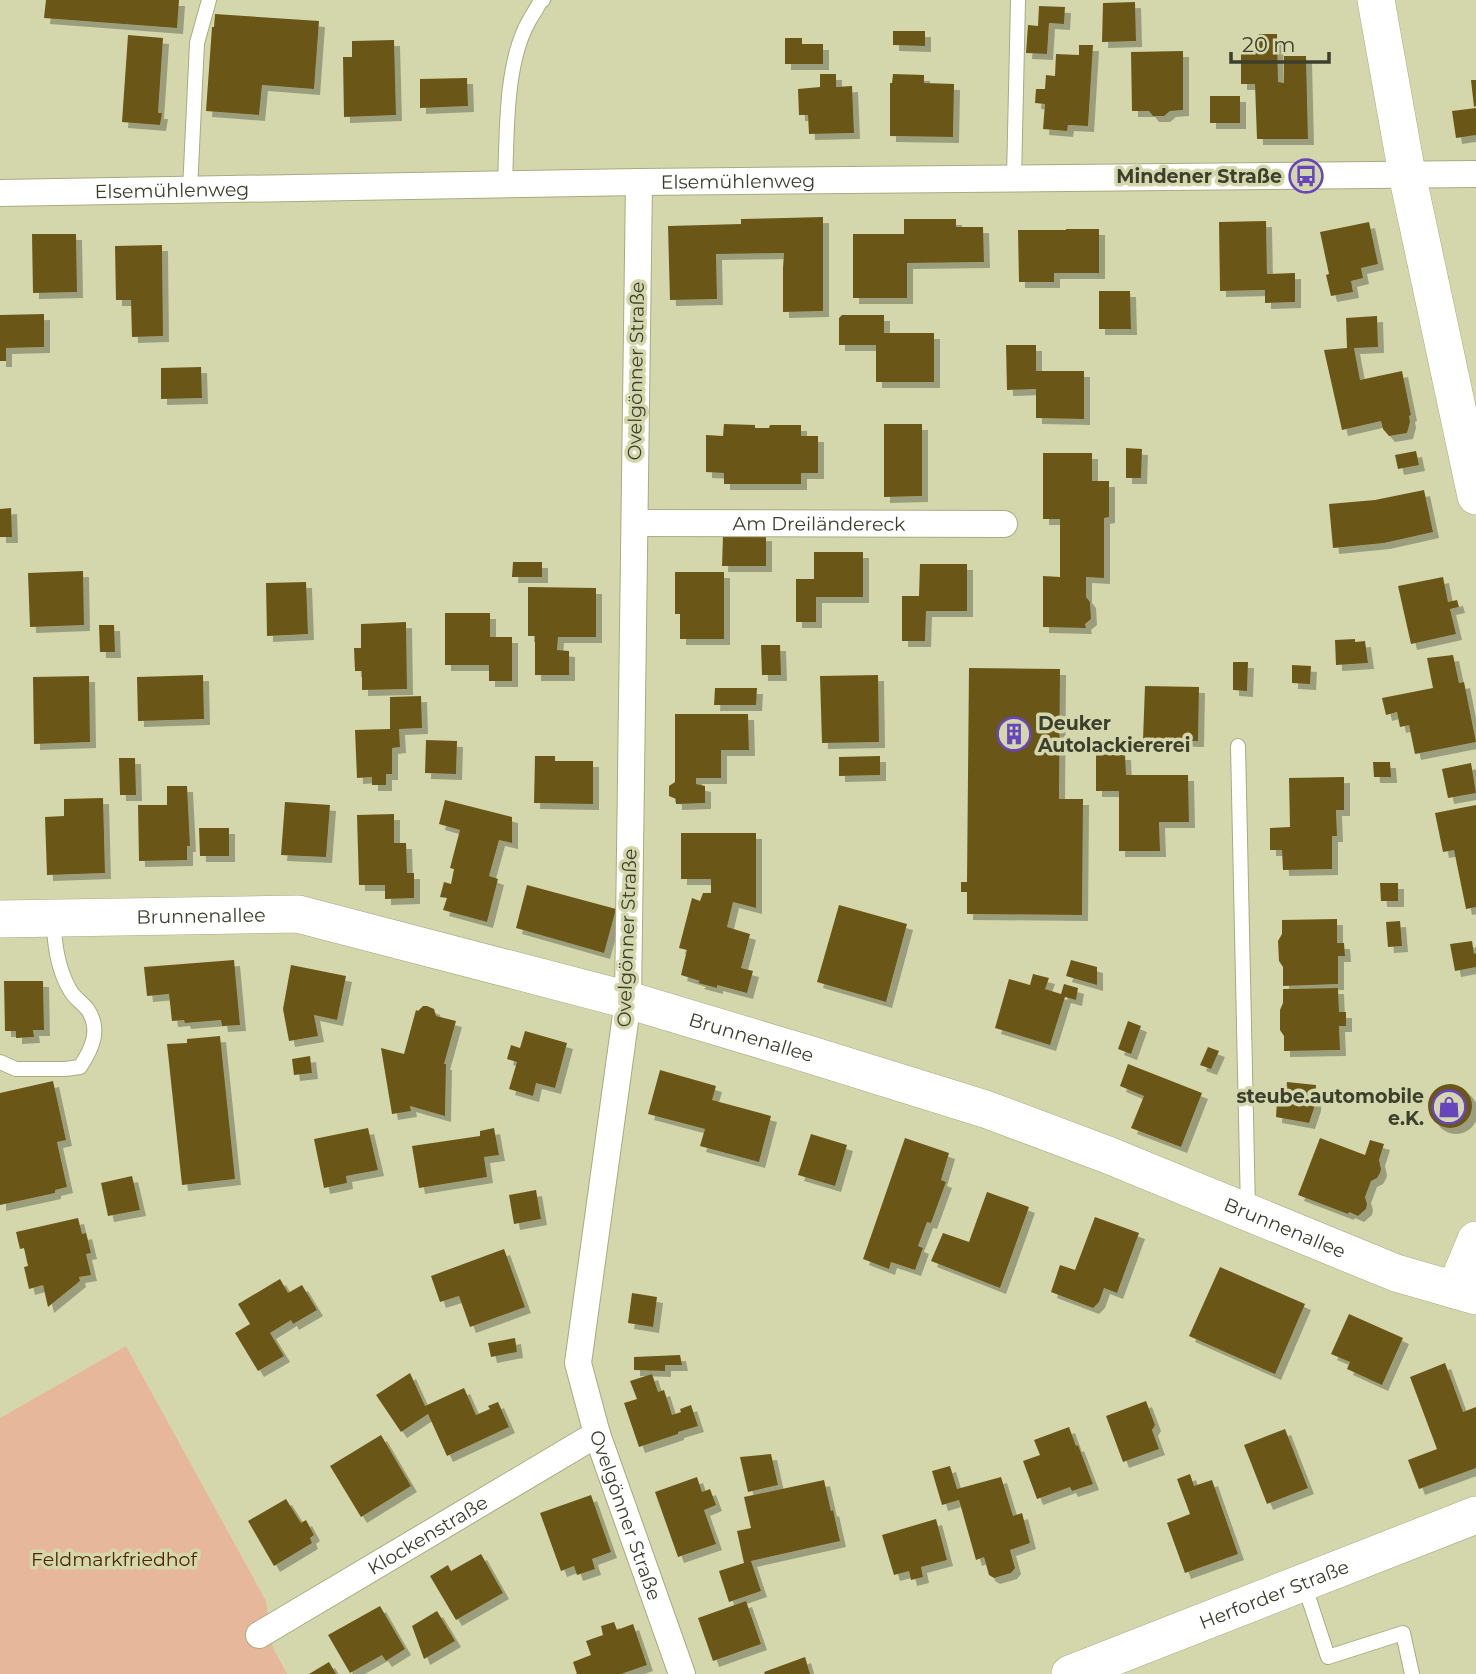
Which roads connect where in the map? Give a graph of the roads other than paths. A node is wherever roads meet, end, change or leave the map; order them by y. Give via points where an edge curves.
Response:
1 (209, 0) edge
2 (543, 0) edge
3 (1018, 0) edge
4 (1376, 0) edge
5 (1406, 174) junction
6 (1476, 174) edge
7 (1014, 178) junction
8 (639, 182) junction
9 (505, 184) junction
10 (190, 190) junction
11 (0, 193) edge
12 (1476, 496) edge
13 (635, 523) junction
14 (1004, 524) dead end
15 (1238, 746) dead end
16 (53, 918) junction
17 (0, 919) edge
18 (628, 1000) junction
19 (0, 1062) edge
20 (1248, 1212) junction
21 (1476, 1240) edge
22 (1465, 1293) edge
23 (597, 1434) junction
24 (1476, 1515) edge
25 (1304, 1583) junction
26 (259, 1635) dead end
27 (1082, 1672) edge
28 (682, 1674) edge
29 (1412, 1674) edge

1 - 10 lane via 197,43
2 - 9 lane via 524,32 514,62
3 - 7 lane
4 - 5 street
5 - 6 street, Elsemühlenweg
5 - 7 street, Elsemühlenweg
5 - 12 street
7 - 8 street, Elsemühlenweg
8 - 9 street, Elsemühlenweg
8 - 13 street, Ovelgönner Straße
9 - 10 street, Elsemühlenweg
10 - 11 street, Elsemühlenweg
13 - 14 street, Am Dreiländereck
13 - 18 street, Ovelgönner Straße
15 - 20 lane
16 - 17 street, Brunnenallee
16 - 18 street, Brunnenallee via 298,914
16 - 19 lane via 60,968 71,992 89,1011 95,1029 90,1052 80,1067 65,1069 16,1069
18 - 20 street, Brunnenallee via 985,1109
18 - 23 street, Ovelgönner Straße via 578,1363
20 - 22 street, Brunnenallee via 1396,1273
21 - 22 street
23 - 26 street, Klockenstraße
23 - 28 street, Ovelgönner Straße
24 - 25 street, Herforder Straße
25 - 27 street, Herforder Straße
25 - 29 lane via 1328,1657 1403,1633

